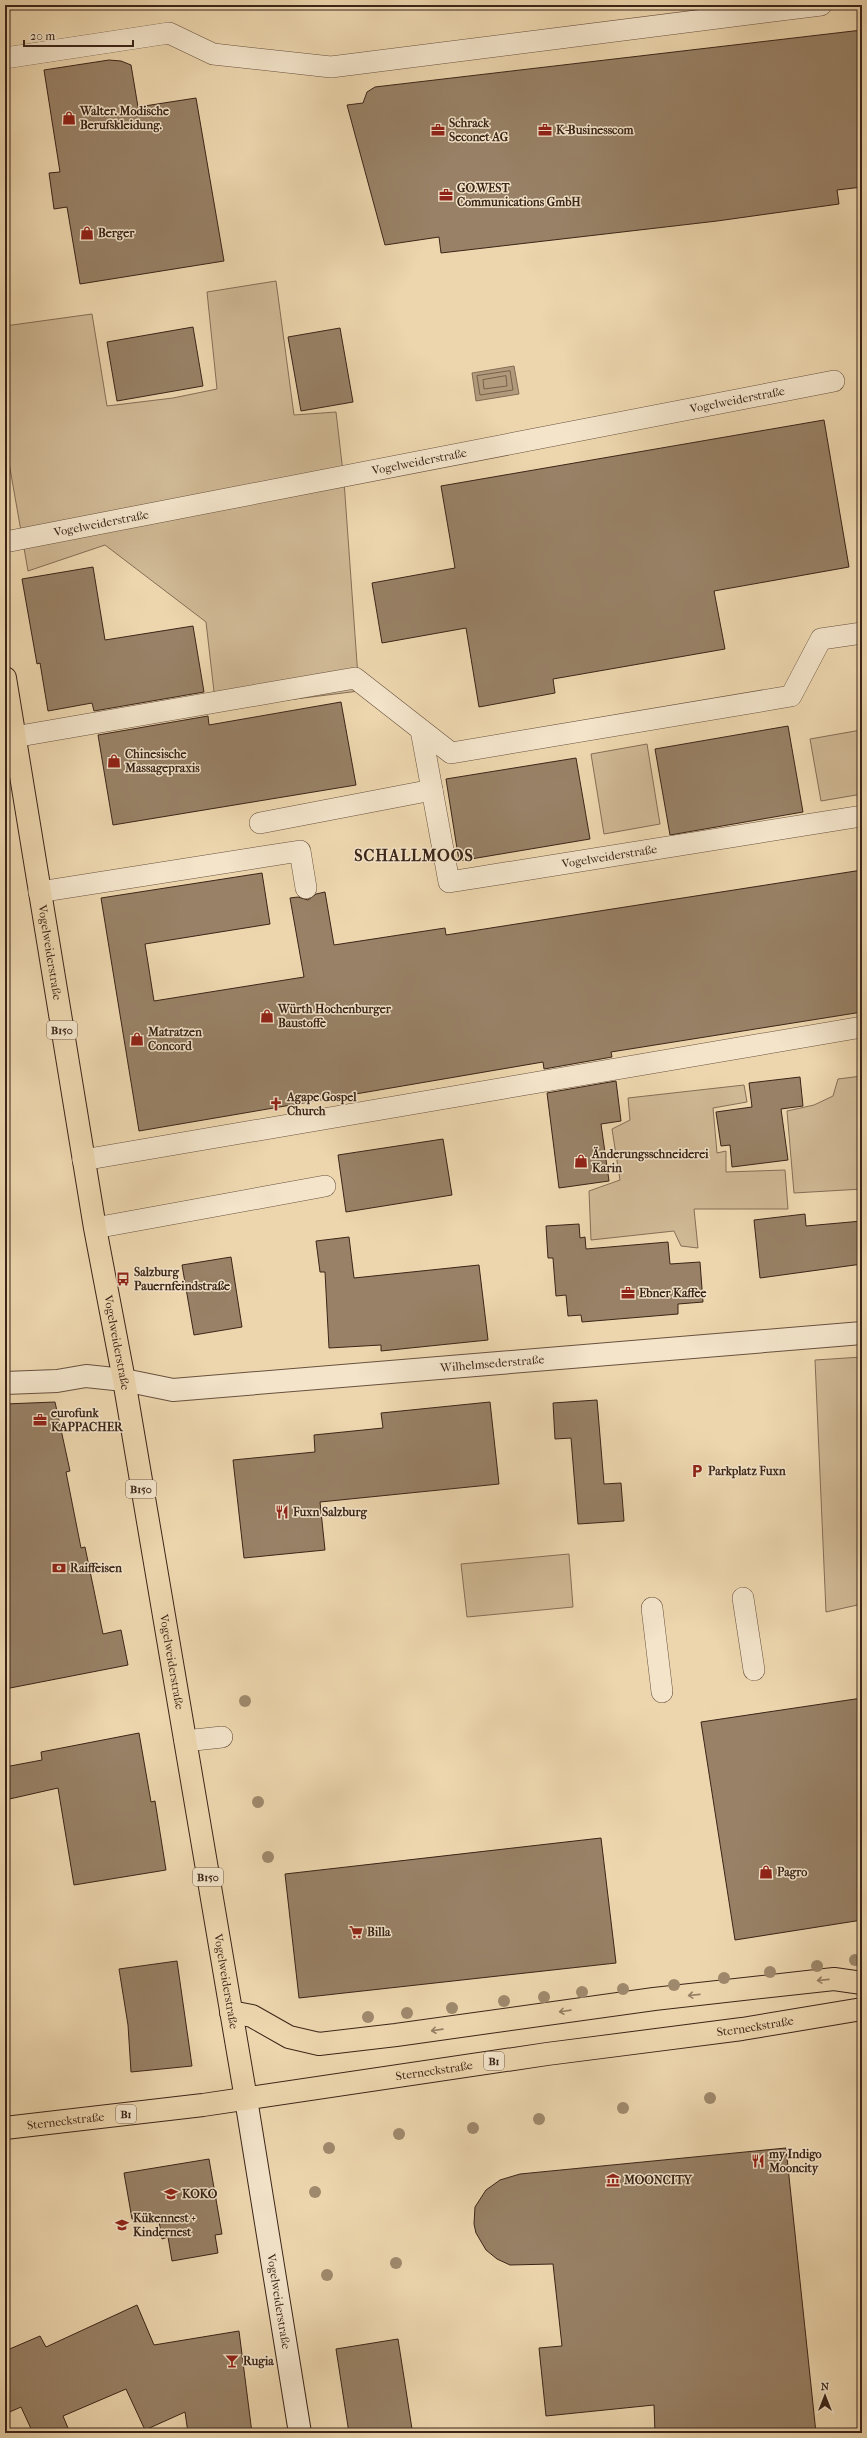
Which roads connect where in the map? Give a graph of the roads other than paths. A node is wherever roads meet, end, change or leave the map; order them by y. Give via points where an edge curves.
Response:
1 (821, 5) edge
2 (5, 58) edge
3 (834, 381) dead end
4 (5, 542) edge
5 (862, 633) edge
6 (5, 678) edge
7 (421, 730) junction
8 (14, 737) junction
9 (432, 790) junction
10 (862, 816) edge
11 (260, 823) dead end
12 (306, 888) dead end
13 (39, 892) junction
14 (862, 1027) edge
15 (83, 1160) junction
16 (325, 1186) dead end
17 (94, 1228) junction
18 (862, 1333) edge
19 (124, 1380) junction
20 (5, 1383) edge
21 (743, 1598) dead end
22 (652, 1608) dead end
23 (754, 1670) dead end
24 (662, 1692) dead end
25 (222, 1737) dead end
26 (185, 1741) junction
27 (862, 1983) edge
28 (862, 2009) edge
29 (231, 2012) junction
30 (246, 2099) junction
31 (5, 2128) edge
32 (300, 2433) edge

1 - 2 lane via 331,67 213,54 169,33
3 - 4 lane, Vogelweiderstraße
5 - 7 lane via 821,639 791,696 451,753
6 - 8 main road, Vogelweiderstraße / B150
7 - 8 lane via 355,678
7 - 9 lane, Vogelweiderstraße
8 - 13 main road, Vogelweiderstraße / B150
9 - 10 lane, Vogelweiderstraße via 449,882
9 - 11 lane
12 - 13 lane, Vogelweiderstraße via 300,851
13 - 15 main road, Vogelweiderstraße / B150
14 - 15 lane
15 - 17 main road, Vogelweiderstraße / B150
16 - 17 lane
17 - 19 main road, Vogelweiderstraße / B150
18 - 19 street, Wilhelmsederstraße via 173,1390
19 - 20 street, Wilhelmsederstraße via 86,1376 57,1381
19 - 26 main road, Vogelweiderstraße / B150
21 - 23 lane
22 - 24 lane
25 - 26 lane
26 - 29 main road, Vogelweiderstraße / B150
27 -> 29 main road via 834,1979 670,1997 396,2036 319,2044 289,2037 252,2016
28 - 30 main road, Sterneckstraße / B1 via 742,2029 547,2054
29 - 30 main road, Vogelweiderstraße / B150
30 - 31 main road, Sterneckstraße / B1
30 - 32 street, Vogelweiderstraße

